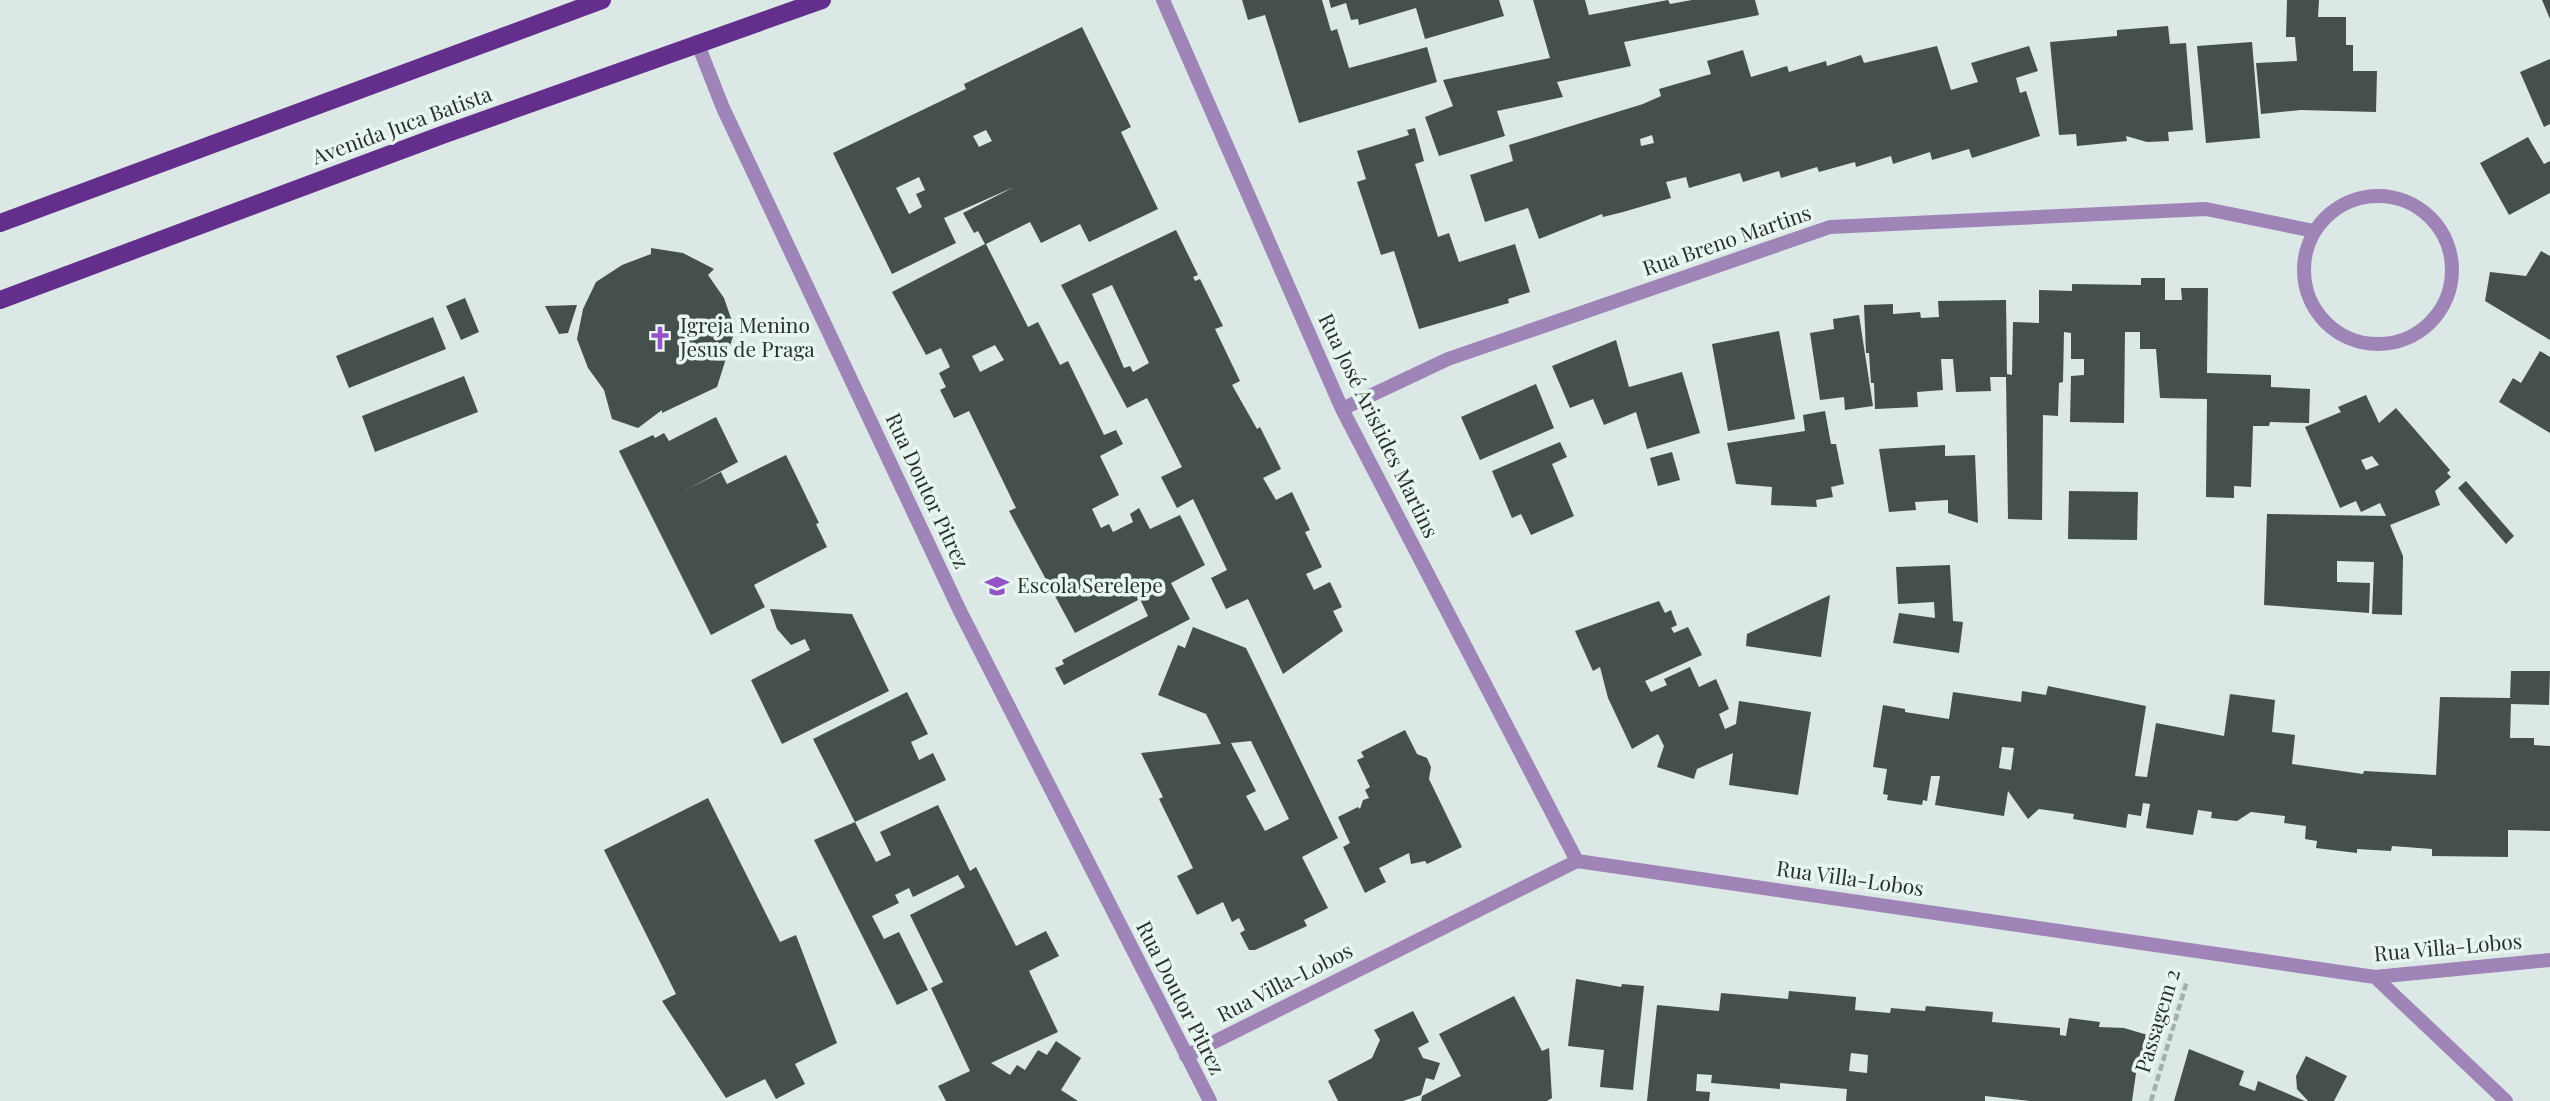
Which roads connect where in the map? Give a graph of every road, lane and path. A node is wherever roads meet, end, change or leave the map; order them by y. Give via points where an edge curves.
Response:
1 (602, 0) edge
2 (822, 0) edge
3 (1163, 0) edge
4 (697, 42) junction
5 (0, 223) edge
6 (2314, 231) junction
7 (0, 300) edge
8 (1342, 409) junction
9 (1577, 861) junction
10 (2196, 950) junction
11 (2550, 960) edge
12 (2375, 977) junction
13 (1186, 1056) junction
14 (1209, 1101) edge
15 (2151, 1101) edge
16 (2506, 1101) edge

1 - 5 main road
2 - 4 main road, Avenida Juca Batista
3 - 8 street, Rua José Aristides Martins
4 - 7 main road, Avenida Juca Batista
4 - 13 street, Rua Doutor Pitrez via 729,120 960,611
6 - 6 street via 2303,263 2308,296 2325,324 2354,341 2388,344 2419,333 2442,309 2453,277 2449,244 2430,215 2402,198 2369,195 2337,207
6 - 8 street, Rua Breno Martins via 2206,209 1830,228 1448,359
8 - 9 street, Rua José Aristides Martins
9 - 10 street, Rua Villa-Lobos
9 - 13 street, Rua Villa-Lobos
10 - 12 street, Rua Villa-Lobos
10 - 15 path, Passagem 2
11 - 12 street, Rua Villa-Lobos
12 - 16 street
13 - 14 street, Rua Doutor Pitrez

